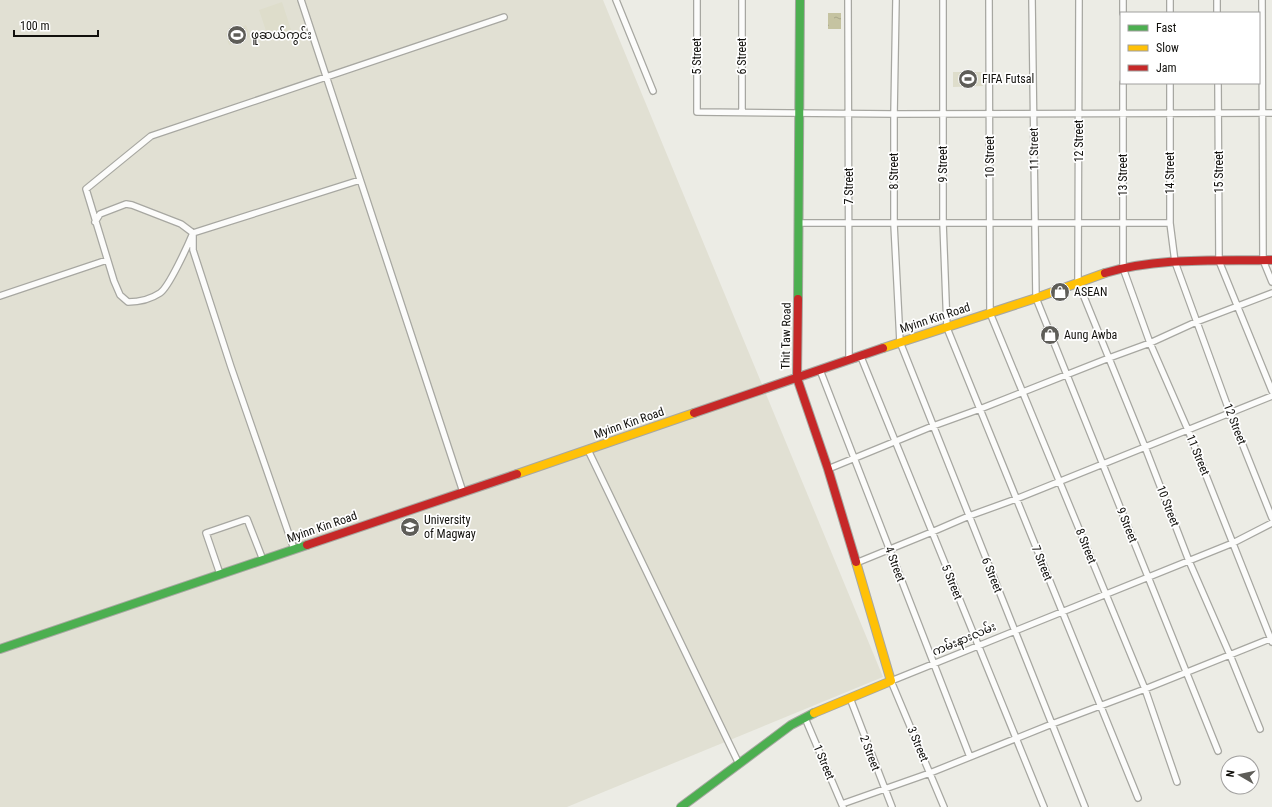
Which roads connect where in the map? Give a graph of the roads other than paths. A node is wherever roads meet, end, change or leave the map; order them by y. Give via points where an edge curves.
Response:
1 (301, 0) edge
2 (616, 0) edge
3 (697, 0) edge
4 (742, 0) edge
5 (800, 0) edge
6 (848, 0) edge
7 (896, 0) edge
8 (943, 0) edge
9 (989, 0) edge
10 (1032, 0) edge
11 (1079, 0) edge
12 (1123, 0) edge
13 (1170, 0) edge
14 (1217, 0) edge
15 (1262, 0) edge
16 (1123, 12) edge
17 (1170, 12) edge
18 (1217, 12) edge
19 (504, 16) dead end
20 (326, 76) junction
21 (1123, 84) edge
22 (1170, 84) edge
23 (1218, 84) edge
24 (653, 90) dead end
25 (742, 112) junction
26 (800, 112) junction
27 (848, 113) junction
28 (943, 113) junction
29 (990, 113) junction
30 (1034, 113) junction
31 (1079, 113) junction
32 (1123, 113) junction
33 (1170, 113) junction
34 (1218, 113) junction
35 (1262, 113) junction
36 (1272, 113) edge
37 (894, 114) junction
38 (360, 180) junction
39 (96, 222) junction
40 (799, 223) junction
41 (849, 223) junction
42 (943, 223) junction
43 (990, 223) junction
44 (1035, 223) junction
45 (1078, 223) junction
46 (1123, 223) junction
47 (1170, 223) junction
48 (894, 224) junction
49 (193, 233) junction
50 (107, 260) junction
51 (1263, 260) junction
52 (1272, 260) edge
53 (1219, 261) junction
54 (1175, 262) junction
55 (1123, 268) junction
56 (1078, 282) junction
57 (1272, 282) edge
58 (1272, 294) edge
59 (0, 296) edge
60 (1036, 298) junction
61 (1238, 307) junction
62 (990, 313) junction
63 (1196, 322) junction
64 (947, 328) junction
65 (900, 342) junction
66 (1150, 343) junction
67 (861, 357) junction
68 (1109, 358) junction
69 (849, 360) junction
70 (820, 370) junction
71 (1066, 375) junction
72 (797, 378) junction
73 (1272, 391) edge
74 (1023, 392) junction
75 (1272, 396) edge
76 (980, 409) junction
77 (1230, 413) junction
78 (933, 426) junction
79 (1188, 430) junction
80 (896, 442) junction
81 (1145, 447) junction
82 (588, 450) junction
83 (854, 459) junction
84 (1102, 464) junction
85 (828, 469) junction
86 (1060, 482) junction
87 (463, 492) junction
88 (1016, 499) junction
89 (969, 516) junction
90 (1272, 518) edge
91 (1272, 523) edge
92 (932, 532) junction
93 (1233, 543) junction
94 (294, 549) junction
95 (889, 550) junction
96 (263, 560) junction
97 (1189, 561) junction
98 (856, 563) junction
99 (220, 574) junction
100 (1148, 578) junction
101 (1106, 595) junction
102 (1062, 613) junction
103 (1015, 630) junction
104 (1272, 640) edge
105 (979, 647) junction
106 (0, 649) edge
107 (1230, 655) junction
108 (934, 665) junction
109 (1186, 673) junction
110 (891, 681) junction
111 (1145, 689) junction
112 (850, 698) junction
113 (1100, 706) junction
114 (805, 718) junction
115 (1052, 724) junction
116 (1260, 729) dead end
117 (1016, 739) junction
118 (1218, 751) dead end
119 (970, 757) junction
120 (739, 764) junction
121 (930, 772) junction
122 (1177, 782) dead end
123 (884, 789) junction
124 (1138, 798) dead end
125 (843, 805) edge
126 (681, 807) edge
127 (892, 807) edge
128 (944, 807) edge
129 (1044, 807) edge
130 (1085, 807) edge

1 - 20 street
2 - 24 street
3 - 25 street, 5 Street via 697,112
4 - 25 street, 6 Street
5 - 26 street, Thit Taw Road
6 - 27 street, 7 Street
7 - 37 street, 8 Street
8 - 28 street, 9 Street
9 - 29 street, 10 Street
10 - 30 street, 11 Street
11 - 31 street, 12 Street
12 - 16 street
13 - 17 street
14 - 18 street
15 - 35 street
19 - 20 street
20 - 38 street
20 - 39 street via 151,136 86,189
21 - 32 street, 13 Street
22 - 33 street, 14 Street
23 - 34 street, 15 Street
25 - 26 street
26 - 27 street
26 - 40 street, Thit Taw Road
27 - 37 street
27 - 41 street, 7 Street
28 - 29 street
28 - 37 street
28 - 42 street, 9 Street
29 - 30 street
29 - 43 street, 10 Street
30 - 31 street
30 - 44 street, 11 Street
31 - 32 street
31 - 45 street, 12 Street
32 - 33 street
32 - 46 street, 13 Street
33 - 34 street
33 - 47 street, 14 Street
34 - 35 street
34 - 53 street, 15 Street
35 - 36 street
35 - 51 street
37 - 48 street, 8 Street
38 - 49 street
38 - 87 street
39 - 49 street via 100,214 126,204 181,224
39 - 50 street
40 - 41 street
40 - 72 street, Thit Taw Road
41 - 48 street
41 - 69 street, 7 Street
42 - 43 street
42 - 48 street
42 - 64 street, 9 Street
43 - 44 street
43 - 62 street, 10 Street
44 - 45 street
44 - 60 street, 11 Street
45 - 46 street
45 - 56 street, 12 Street
46 - 47 street
46 - 55 street, 13 Street
47 - 54 street, 14 Street
48 - 65 street, 8 Street
49 - 50 street via 162,292 137,302 128,302 120,295
49 - 94 street via 193,250
50 - 59 street
51 - 52 street, Myinn Kin Road
51 - 53 street, Myinn Kin Road
51 - 57 street
53 - 54 street, Myinn Kin Road
53 - 61 street
54 - 55 street, Myinn Kin Road
54 - 63 street, 12 Street
55 - 56 street, Myinn Kin Road
55 - 66 street, 11 Street
56 - 60 street, Myinn Kin Road
56 - 68 street, 10 Street
58 - 61 street
60 - 62 street, Myinn Kin Road
60 - 71 street, 9 Street
61 - 63 street
61 - 73 street
62 - 64 street, Myinn Kin Road
62 - 74 street, 8 Street
63 - 66 street
63 - 77 street, 12 Street
64 - 65 street, Myinn Kin Road
64 - 76 street, 7 Street
65 - 67 street, Myinn Kin Road
65 - 78 street, 6 Street
66 - 68 street
66 - 79 street, 11 Street
67 - 69 street
67 - 80 street, 5 Street
68 - 71 street
68 - 81 street, 10 Street
69 - 70 street, Myinn Kin Road
70 - 72 street, Myinn Kin Road
70 - 83 street, 4 Street
71 - 74 street
71 - 84 street, 9 Street
72 - 82 street, Myinn Kin Road
72 - 85 street, Thit Taw Road
74 - 76 street
74 - 86 street, 8 Street
75 - 77 street
76 - 78 street
76 - 88 street, 7 Street
77 - 79 street
77 - 90 street, 12 Street
78 - 80 street
78 - 89 street, 6 Street
79 - 81 street
79 - 93 street, 11 Street
80 - 83 street
80 - 92 street, 5 Street
81 - 84 street
81 - 97 street, 10 Street
82 - 87 street, Myinn Kin Road
82 - 120 street
83 - 85 street
83 - 95 street, 4 Street
84 - 86 street
84 - 100 street, 9 Street
85 - 98 street, Thit Taw Road
86 - 88 street
86 - 101 street, 8 Street
87 - 94 street, Myinn Kin Road
88 - 89 street
88 - 102 street, 7 Street
89 - 92 street
89 - 103 street, 6 Street
91 - 93 street, ကမ်းနားလမ်း
92 - 95 street
92 - 105 street, 5 Street
93 - 97 street, ကမ်းနားလမ်း
93 - 104 street, 11 Street
94 - 96 street, Myinn Kin Road
95 - 98 street
95 - 108 street, 4 Street
96 - 99 street, Myinn Kin Road
96 - 99 street via 247,518 206,533
97 - 100 street, ကမ်းနားလမ်း
97 - 107 street, 10 Street
98 - 110 street, Thit Taw Road
99 - 106 street, Myinn Kin Road
100 - 101 street, ကမ်းနားလမ်း
100 - 109 street, 9 Street
101 - 102 street, ကမ်းနားလမ်း
101 - 111 street, 8 Street
102 - 103 street, ကမ်းနားလမ်း
102 - 113 street, 7 Street
103 - 105 street, ကမ်းနားလမ်း
103 - 115 street, 6 Street
104 - 107 street
105 - 108 street, ကမ်းနားလမ်း
105 - 117 street, 5 Street
107 - 109 street
107 - 116 street, 10 Street
108 - 110 street, ကမ်းနားလမ်း
108 - 119 street, 4 Street
109 - 111 street
109 - 118 street, 9 Street
110 - 112 street, ကမ်းနားလမ်း
110 - 121 street, 3 Street
111 - 113 street
111 - 122 street, 8 Street
112 - 114 street, ကမ်းနားလမ်း
112 - 123 street, 2 Street
113 - 115 street
113 - 124 street, 7 Street
114 - 120 street, ကမ်းနားလမ်း via 791,725
114 - 125 street, 1 Street
115 - 117 street
115 - 130 street, 6 Street
117 - 119 street
117 - 129 street, 5 Street
119 - 121 street
120 - 126 street, ကမ်းနားလမ်း
121 - 123 street
121 - 128 street, 3 Street
123 - 125 street
123 - 127 street, 2 Street

